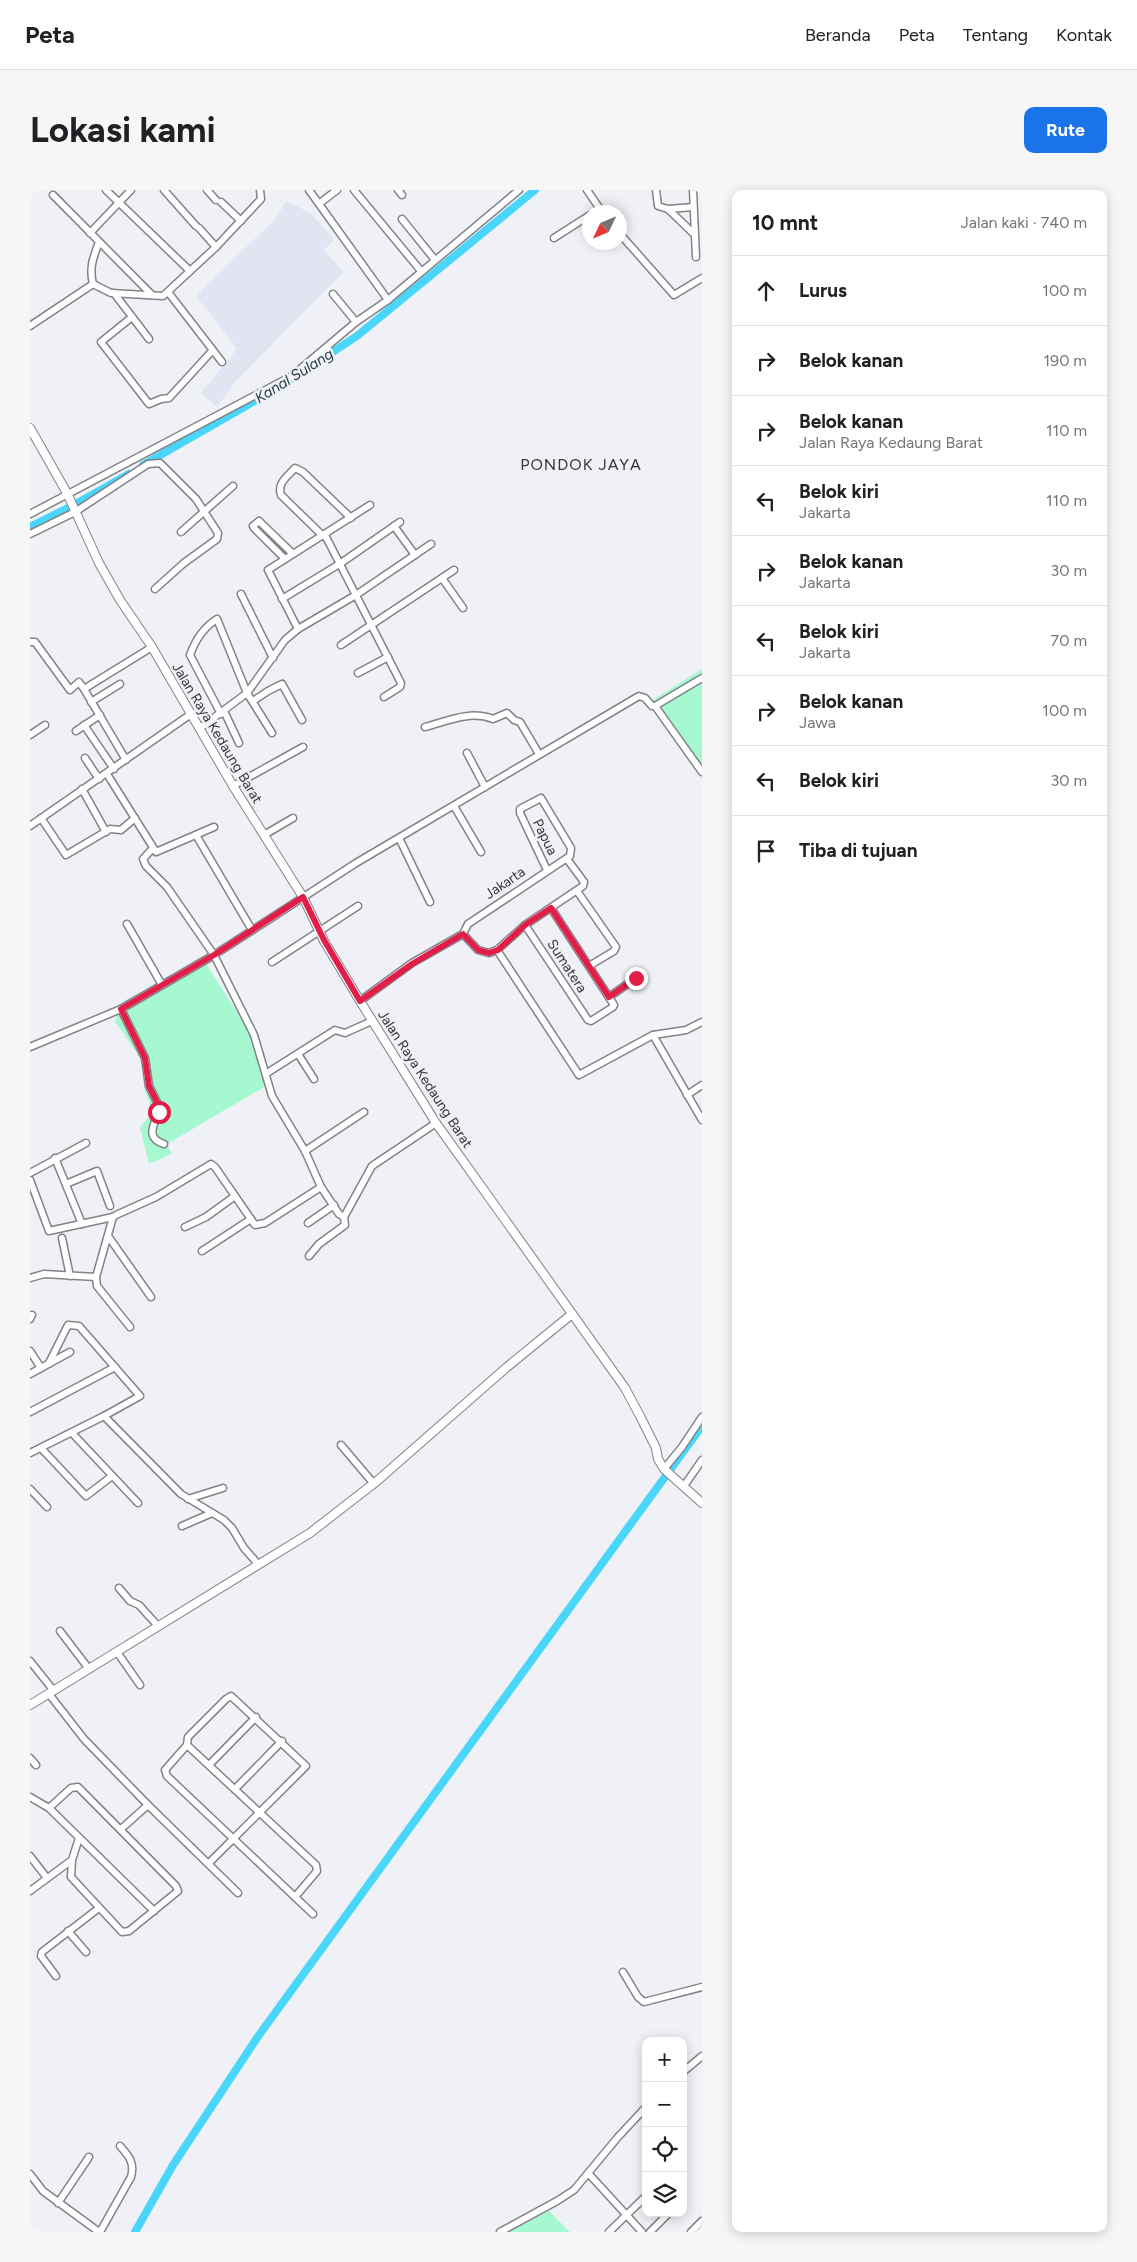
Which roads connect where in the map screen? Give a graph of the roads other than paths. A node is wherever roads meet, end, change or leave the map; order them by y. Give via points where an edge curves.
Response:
1 (106, 190) edge
2 (131, 190) edge
3 (164, 190) edge
4 (218, 190) edge
5 (260, 190) edge
6 (309, 190) edge
7 (337, 190) edge
8 (354, 190) edge
9 (519, 190) edge
10 (587, 190) edge
11 (656, 190) edge
12 (693, 190) edge
13 (53, 196) dead end
14 (214, 197) edge
15 (119, 202) junction
16 (320, 203) junction
17 (597, 205) edge
18 (693, 207) junction
19 (668, 210) junction
20 (402, 219) dead end
21 (582, 220) edge
22 (240, 221) junction
23 (90, 233) junction
24 (694, 233) junction
25 (554, 238) dead end
26 (99, 242) junction
27 (627, 242) edge
28 (216, 247) junction
29 (696, 257) dead end
30 (435, 260) junction
31 (190, 271) junction
32 (421, 272) junction
33 (702, 278) edge
34 (93, 284) junction
35 (168, 292) junction
36 (114, 293) junction
37 (333, 294) dead end
38 (152, 295) junction
39 (388, 300) junction
40 (132, 317) junction
41 (356, 322) junction
42 (30, 326) edge
43 (149, 339) dead end
44 (212, 352) junction
45 (222, 362) dead end
46 (30, 428) edge
47 (233, 486) dead end
48 (66, 494) junction
49 (370, 506) dead end
50 (73, 508) junction
51 (205, 512) junction
52 (30, 514) edge
53 (351, 518) junction
54 (181, 532) dead end
55 (30, 534) edge
56 (324, 535) junction
57 (431, 544) dead end
58 (293, 554) junction
59 (415, 555) junction
60 (284, 559) junction
61 (341, 564) junction
62 (454, 570) dead end
63 (442, 578) junction
64 (155, 589) dead end
65 (241, 594) dead end
66 (356, 595) junction
67 (282, 599) junction
68 (463, 608) dead end
69 (371, 626) junction
70 (298, 629) junction
71 (30, 642) edge
72 (341, 645) dead end
73 (152, 647) junction
74 (388, 657) junction
75 (273, 658) junction
76 (358, 673) dead end
77 (702, 678) edge
78 (120, 684) dead end
79 (84, 689) junction
80 (247, 693) junction
81 (384, 697) dead end
82 (254, 701) junction
83 (91, 702) junction
84 (654, 706) junction
85 (222, 713) junction
86 (191, 714) junction
87 (100, 715) junction
88 (302, 720) dead end
89 (45, 725) dead end
90 (84, 725) junction
91 (425, 727) dead end
92 (200, 728) junction
93 (76, 731) dead end
94 (272, 733) dead end
95 (30, 735) edge
96 (239, 743) dead end
97 (303, 747) dead end
98 (467, 754) dead end
99 (539, 754) junction
100 (85, 758) dead end
101 (126, 760) junction
102 (114, 769) junction
103 (702, 772) edge
104 (107, 774) junction
105 (99, 779) junction
106 (233, 786) junction
107 (485, 787) junction
108 (82, 789) junction
109 (454, 806) junction
110 (41, 818) junction
111 (135, 818) junction
112 (293, 818) dead end
113 (30, 826) edge
114 (214, 827) dead end
115 (106, 832) junction
116 (196, 835) junction
117 (264, 835) junction
118 (399, 838) junction
119 (153, 848) junction
120 (481, 852) dead end
121 (568, 859) junction
122 (547, 870) junction
123 (577, 890) junction
124 (303, 897) junction
125 (430, 902) dead end
126 (358, 906) dead end
127 (551, 908) junction
128 (127, 924) dead end
129 (525, 925) junction
130 (252, 930) junction
131 (320, 931) junction
132 (463, 934) junction
133 (498, 950) junction
134 (214, 955) junction
135 (272, 962) dead end
136 (589, 966) junction
137 (636, 978) dead end
138 (162, 985) junction
139 (609, 997) junction
140 (360, 1001) junction
141 (121, 1009) junction
142 (372, 1021) junction
143 (702, 1022) edge
144 (653, 1035) junction
145 (30, 1047) edge
146 (298, 1054) junction
147 (267, 1073) junction
148 (314, 1079) dead end
149 (702, 1085) edge
150 (687, 1096) junction
151 (364, 1112) dead end
152 (702, 1120) edge
153 (436, 1123) junction
154 (86, 1143) dead end
155 (164, 1144) dead end
156 (304, 1151) junction
157 (55, 1158) junction
158 (30, 1173) edge
159 (30, 1180) edge
160 (66, 1184) junction
161 (321, 1187) junction
162 (235, 1196) junction
163 (334, 1205) junction
164 (110, 1206) dead end
165 (344, 1217) junction
166 (113, 1218) junction
167 (251, 1219) junction
168 (308, 1223) dead end
169 (82, 1224) junction
170 (185, 1227) dead end
171 (108, 1236) junction
172 (62, 1238) dead end
173 (202, 1251) dead end
174 (309, 1256) dead end
175 (70, 1276) junction
176 (96, 1277) junction
177 (30, 1278) edge
178 (151, 1298) dead end
179 (572, 1314) junction
180 (130, 1327) dead end
181 (30, 1351) edge
182 (70, 1352) dead end
183 (49, 1362) junction
184 (115, 1367) junction
185 (42, 1368) junction
186 (30, 1374) edge
187 (30, 1412) edge
188 (104, 1416) junction
189 (702, 1417) edge
190 (72, 1433) junction
191 (341, 1446) dead end
192 (41, 1448) junction
193 (31, 1451) edge
194 (702, 1460) edge
195 (666, 1470) junction
196 (112, 1476) junction
197 (374, 1484) junction
198 (681, 1484) junction
199 (223, 1488) dead end
200 (30, 1489) edge
201 (33, 1496) edge
202 (188, 1499) junction
203 (138, 1503) dead end
204 (702, 1503) edge
205 (47, 1507) dead end
206 (212, 1513) junction
207 (182, 1526) dead end
208 (258, 1564) junction
209 (119, 1588) dead end
210 (158, 1626) junction
211 (60, 1631) dead end
212 (117, 1652) junction
213 (30, 1661) edge
214 (89, 1669) junction
215 (140, 1685) dead end
216 (52, 1692) junction
217 (30, 1705) edge
218 (256, 1717) junction
219 (282, 1741) junction
220 (187, 1744) junction
221 (30, 1758) edge
222 (36, 1765) dead end
223 (209, 1765) junction
224 (235, 1789) junction
225 (30, 1797) edge
226 (148, 1805) junction
227 (49, 1808) junction
228 (260, 1814) junction
229 (121, 1829) junction
230 (79, 1838) junction
231 (234, 1838) junction
232 (30, 1856) edge
233 (72, 1860) junction
234 (209, 1863) junction
235 (47, 1878) junction
236 (30, 1892) edge
237 (238, 1893) dead end
238 (295, 1896) junction
239 (99, 1908) junction
240 (154, 1911) junction
241 (313, 1914) dead end
242 (68, 1931) junction
243 (86, 1952) dead end
244 (623, 1972) dead end
245 (56, 1976) dead end
246 (702, 1987) edge
247 (702, 2056) edge
248 (687, 2069) edge
249 (642, 2111) edge
250 (120, 2146) dead end
251 (88, 2157) dead end
252 (30, 2174) edge
253 (589, 2174) junction
254 (642, 2200) edge
255 (58, 2203) junction
256 (626, 2215) junction
257 (665, 2217) edge
258 (702, 2221) edge
259 (99, 2232) edge
260 (500, 2232) edge
261 (609, 2232) edge
262 (642, 2232) edge
263 (650, 2232) edge
264 (691, 2232) edge

1 - 15 street
2 - 15 street
3 - 28 street
4 - 14 street
5 - 22 street via 261,199
6 - 16 street
7 - 16 street
8 - 32 street
9 - 30 street
10 - 17 street
11 - 19 street via 658,206
12 - 18 street
13 - 23 street
14 - 22 street
15 - 23 street
15 - 31 street
16 - 39 street
18 - 19 street
18 - 24 street
19 - 24 street
20 - 30 street
21 - 25 street
22 - 28 street
23 - 26 street
24 - 29 street
26 - 34 street via 91,262
26 - 38 street
27 - 33 street via 674,295
28 - 31 street
30 - 32 street
31 - 35 street
32 - 39 street
34 - 36 street
34 - 42 street
35 - 38 street via 163,296
35 - 44 street
36 - 38 street
36 - 40 street
37 - 41 street
39 - 41 street
40 - 43 street
40 - 44 street via 101,342 149,404 169,398
41 - 48 street via 292,376
44 - 45 street
46 - 48 street, Jalan Raya Kedaung Barat
47 - 51 street
48 - 50 street, Jalan Raya Kedaung Barat
48 - 52 street
49 - 53 street
50 - 51 street via 154,462 160,463 176,477
50 - 55 street
50 - 73 street, Jalan Raya Kedaung Barat via 103,570
51 - 54 street
51 - 64 street via 216,528 217,539 184,562
53 - 56 street
53 - 56 street via 295,468 282,482 279,488 281,495
56 - 58 street
56 - 61 street
57 - 59 street
58 - 60 street
58 - 60 street via 259,521 254,528
59 - 61 street via 397,524
59 - 66 street
60 - 67 street via 268,570
61 - 66 street
61 - 67 street
62 - 63 street
63 - 68 street
63 - 69 street
65 - 75 street
66 - 69 street
66 - 70 street
67 - 70 street
69 - 72 street
69 - 74 street
70 - 75 street via 285,640
71 - 79 street via 35,642 70,690 79,682
73 - 79 street
73 - 86 street, Jalan Raya Kedaung Barat
74 - 76 street
74 - 81 street via 402,684
75 - 80 street
77 - 84 street
78 - 83 street
79 - 83 street
80 - 82 street
80 - 85 street
80 - 85 street via 217,619 209,624 190,655
82 - 88 street via 282,684
82 - 94 street
83 - 87 street
84 - 99 street via 639,696
84 - 103 street
85 - 92 street
85 - 96 street
86 - 92 street, Jalan Raya Kedaung Barat
86 - 101 street
87 - 90 street
87 - 101 street
89 - 95 street
90 - 93 street
90 - 102 street
91 - 99 street via 472,714 493,719 507,713 520,722
92 - 106 street, Jalan Raya Kedaung Barat
97 - 106 street
98 - 107 street
99 - 107 street
100 - 105 street
101 - 102 street
102 - 104 street
104 - 105 street
104 - 111 street
105 - 108 street
106 - 117 street, Jalan Raya Kedaung Barat
107 - 109 street
108 - 110 street
108 - 115 street
109 - 118 street
109 - 120 street
110 - 113 street
110 - 115 street via 66,855
111 - 115 street via 121,830
111 - 119 street
112 - 117 street
114 - 116 street
116 - 119 street via 158,852
116 - 130 street
117 - 124 street, Jalan Raya Kedaung Barat
118 - 124 street
118 - 125 street
119 - 134 street via 143,859 146,866 167,887
121 - 122 street, Jakarta
121 - 122 street, Papua via 570,848 542,798 520,809
121 - 123 street via 584,882
122 - 132 street, Jakarta via 468,924
123 - 127 street
123 - 136 street via 616,949
124 - 130 street
124 - 131 street, Jalan Raya Kedaung Barat
126 - 131 street
127 - 129 street
127 - 136 street
128 - 138 street
129 - 133 street
129 - 139 street, Sumatera via 589,1021 614,1006
130 - 134 street
131 - 135 street
131 - 140 street, Jalan Raya Kedaung Barat
132 - 133 street via 478,950 489,953
132 - 140 street, Jakarta via 412,964
133 - 144 street via 579,1075
134 - 138 street
134 - 147 street via 254,1035
136 - 139 street
137 - 139 street
138 - 141 street
140 - 142 street, Jalan Raya Kedaung Barat
141 - 145 street
141 - 155 street via 145,1058 149,1086 159,1106 152,1128 153,1136
142 - 146 street via 345,1032 335,1030
142 - 153 street, Jalan Raya Kedaung Barat
143 - 144 street via 686,1030
144 - 150 street
146 - 147 street
146 - 148 street
147 - 156 street via 272,1096
149 - 150 street
150 - 152 street
151 - 156 street
153 - 165 street via 372,1166
153 - 179 street, Jalan Raya Kedaung Barat
154 - 157 street
156 - 161 street
157 - 158 street
157 - 160 street
159 - 169 street via 49,1230
160 - 164 street via 97,1171
160 - 169 street
161 - 163 street
161 - 167 street via 265,1223 255,1225
162 - 166 street via 211,1164
162 - 167 street
162 - 170 street via 206,1217
163 - 165 street
163 - 168 street
165 - 174 street via 345,1225 319,1244
166 - 169 street
166 - 171 street
167 - 173 street
171 - 176 street
171 - 178 street
172 - 175 street
175 - 176 street
175 - 177 street via 44,1274
176 - 180 street via 98,1287
179 - 195 street, Jalan Raya Kedaung Barat via 625,1388
179 - 197 street
181 - 185 street
182 - 183 street
183 - 184 street via 68,1325 79,1326
183 - 185 street
184 - 187 street
184 - 188 street via 140,1396
185 - 186 street
188 - 190 street
188 - 202 street via 171,1486
189 - 195 street
190 - 192 street
190 - 196 street
191 - 197 street
192 - 193 street
192 - 196 street via 86,1496
194 - 198 street
195 - 198 street
196 - 203 street
197 - 208 street via 310,1533
198 - 204 street
199 - 202 street
200 - 201 street
201 - 205 street
202 - 206 street
206 - 207 street
206 - 208 street via 232,1528
208 - 210 street
209 - 210 street
210 - 212 street
211 - 214 street
212 - 214 street
212 - 215 street
213 - 216 street
214 - 216 street
216 - 217 street
216 - 226 street via 84,1739
218 - 219 street
218 - 220 street via 229,1697 191,1734
218 - 223 street
219 - 224 street
219 - 228 street via 306,1767
220 - 223 street
220 - 231 street via 165,1770 168,1776
221 - 222 street
223 - 224 street
224 - 228 street
225 - 227 street
226 - 229 street
226 - 234 street
227 - 229 street via 71,1788 78,1787
227 - 230 street
228 - 231 street
228 - 238 street via 316,1865 317,1871
229 - 240 street via 178,1887 177,1892
230 - 233 street
230 - 240 street
231 - 234 street
231 - 238 street
232 - 235 street
233 - 235 street
233 - 239 street via 71,1878
234 - 237 street
235 - 236 street
238 - 241 street
239 - 240 street via 126,1933
239 - 242 street
242 - 243 street
242 - 245 street via 41,1956
244 - 246 street via 644,2002
247 - 248 street
249 - 253 street
250 - 259 street via 132,2161 132,2176
251 - 255 street
252 - 255 street
253 - 256 street
253 - 260 street via 568,2195
254 - 256 street
255 - 259 street
256 - 261 street
256 - 262 street
257 - 263 street
258 - 264 street

